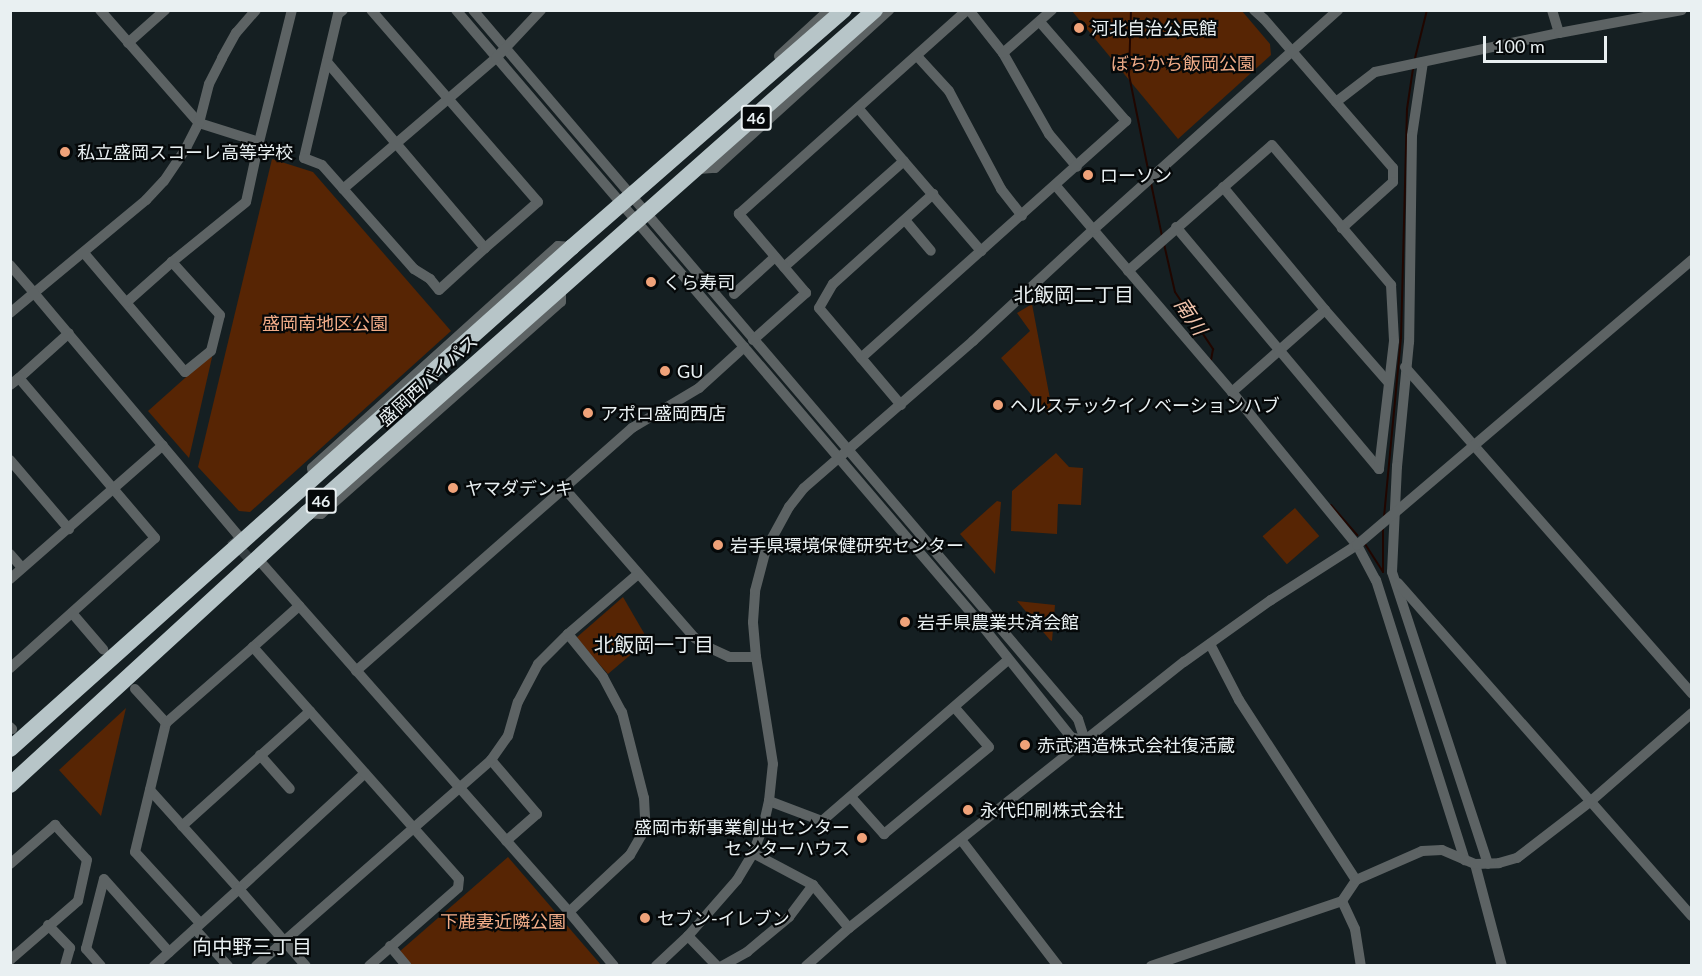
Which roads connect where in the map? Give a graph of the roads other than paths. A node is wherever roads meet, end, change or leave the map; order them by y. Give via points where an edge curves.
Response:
1 (100, 10) edge
2 (165, 10) edge
3 (256, 10) edge
4 (292, 10) edge
5 (343, 10) edge
6 (371, 10) edge
7 (456, 10) edge
8 (473, 10) edge
9 (541, 10) edge
10 (829, 10) edge
11 (844, 10) edge
12 (875, 10) edge
13 (889, 10) edge
14 (968, 10) edge
15 (1052, 10) edge
16 (1338, 10) edge
17 (1552, 10) edge
18 (1682, 10) edge
19 (1257, 14) edge
20 (1040, 21) junction
21 (1559, 33) junction
22 (128, 43) junction
23 (504, 48) junction
24 (1291, 50) junction
25 (1003, 54) junction
26 (917, 56) junction
27 (496, 58) junction
28 (327, 62) junction
29 (1423, 62) junction
30 (449, 99) junction
31 (1336, 102) junction
32 (858, 108) junction
33 (199, 123) junction
34 (709, 131) junction
35 (259, 142) junction
36 (397, 144) junction
37 (904, 161) junction
38 (1077, 167) junction
39 (699, 169) junction
40 (1056, 186) junction
41 (1223, 187) junction
42 (343, 189) junction
43 (933, 194) junction
44 (627, 201) junction
45 (641, 216) junction
46 (1022, 216) junction
47 (905, 220) junction
48 (1176, 227) junction
49 (1342, 228) junction
50 (1094, 229) junction
51 (485, 248) junction
52 (930, 250) dead end
53 (981, 251) junction
54 (84, 253) junction
55 (775, 257) junction
56 (1692, 260) edge
57 (172, 262) junction
58 (10, 265) edge
59 (784, 267) junction
60 (1128, 271) junction
61 (34, 293) junction
62 (734, 294) dead end
63 (127, 302) junction
64 (1325, 310) junction
65 (10, 313) edge
66 (69, 333) junction
67 (753, 340) junction
68 (744, 347) junction
69 (1280, 351) junction
70 (861, 358) junction
71 (1405, 367) junction
72 (15, 381) edge
73 (1388, 382) junction
74 (1232, 392) junction
75 (901, 405) junction
76 (163, 445) junction
77 (1475, 446) junction
78 (848, 450) junction
79 (838, 459) junction
80 (10, 460) edge
81 (564, 488) junction
82 (114, 490) junction
83 (1394, 514) junction
84 (69, 529) junction
85 (244, 542) junction
86 (1357, 545) junction
87 (10, 554) edge
88 (258, 559) junction
89 (22, 568) junction
90 (638, 574) junction
91 (10, 579) edge
92 (1394, 579) junction
93 (299, 606) junction
94 (72, 613) junction
95 (568, 634) junction
96 (1210, 644) junction
97 (253, 646) junction
98 (103, 649) dead end
99 (756, 657) junction
100 (1008, 660) junction
101 (10, 668) edge
102 (356, 671) junction
103 (135, 689) dead end
104 (1692, 694) edge
105 (955, 708) junction
106 (310, 711) junction
107 (1692, 713) edge
108 (166, 723) junction
109 (1085, 741) junction
110 (10, 749) edge
111 (260, 755) junction
112 (491, 760) junction
113 (365, 773) junction
114 (10, 785) edge
115 (290, 789) dead end
116 (460, 789) junction
117 (150, 790) junction
118 (851, 797) junction
119 (769, 801) junction
120 (1591, 801) junction
121 (182, 826) junction
122 (414, 828) junction
123 (506, 841) junction
124 (962, 841) junction
125 (753, 853) junction
126 (1470, 862) junction
127 (10, 864) edge
128 (1488, 864) junction
129 (1356, 880) junction
130 (813, 885) junction
131 (239, 889) junction
132 (1342, 901) junction
133 (569, 912) junction
134 (1692, 916) edge
135 (48, 925) junction
136 (197, 926) junction
137 (849, 928) junction
138 (688, 936) junction
139 (284, 940) junction
140 (390, 946) junction
141 (169, 952) junction
142 (10, 960) edge
143 (65, 966) edge
144 (101, 966) edge
145 (154, 966) edge
146 (228, 966) edge
147 (256, 966) edge
148 (306, 966) edge
149 (369, 966) edge
150 (407, 966) edge
151 (614, 966) edge
152 (656, 966) edge
153 (717, 966) edge
154 (722, 966) edge
155 (806, 966) edge
156 (1058, 966) edge
157 (1151, 966) edge
158 (1361, 966) edge
159 (1502, 966) edge

1 - 22 street
2 - 22 street
3 - 33 street via 222,58 209,84
4 - 35 street
5 - 28 street via 338,14
6 - 30 street
7 - 27 street
8 - 23 street
9 - 23 street
10 - 34 street via 705,123
11 - 34 highway, 盛岡西バイパス / 46
12 - 39 highway, 盛岡西バイパス / 46
13 - 39 street via 715,168
14 - 25 street
14 - 26 street
15 - 20 street
16 - 24 street
17 - 21 street
18 - 21 street
19 - 24 street
20 - 25 street
20 - 38 street via 1126,121
21 - 29 street
22 - 33 street
23 - 27 street
23 - 44 street
24 - 31 street
24 - 50 street
25 - 38 street via 1049,134
26 - 32 street
26 - 46 street via 949,91 1001,189
27 - 30 street
27 - 44 street
28 - 36 street
28 - 42 street via 304,158 322,165
29 - 31 street via 1375,72
29 - 71 street via 1412,136
30 - 36 street
30 - 51 street via 538,202
31 - 49 street via 1393,168 1393,182
32 - 37 street
32 - 55 street via 739,214
33 - 35 street
33 - 54 street via 164,181
34 - 44 highway, 盛岡西バイパス / 46
35 - 57 street via 246,202
36 - 42 street
36 - 51 street
37 - 43 street
37 - 59 street
38 - 40 street
39 - 45 highway, 盛岡西バイパス / 46
40 - 46 street
40 - 50 street
41 - 48 street
41 - 49 street via 1272,145
41 - 64 street
42 - 51 street via 414,269 439,290
43 - 47 street
43 - 53 street
44 - 45 street
44 - 45 street
44 - 85 highway, 盛岡西バイパス / 46
45 - 67 street
45 - 68 street
45 - 88 highway, 盛岡西バイパス / 46
46 - 53 street
47 - 52 street
47 - 70 street via 833,284 819,308
48 - 60 street
48 - 69 street
49 - 73 street via 1391,285 1394,341
50 - 60 street
50 - 75 street
53 - 70 street
54 - 61 street
54 - 63 street
55 - 59 street
55 - 62 street
56 - 77 street
57 - 63 street
57 - 63 street via 220,315 211,351 185,372
58 - 61 street
59 - 67 street via 806,292
60 - 74 street
61 - 65 street
61 - 66 street
64 - 69 street
64 - 73 street
66 - 72 street
66 - 76 street
67 - 78 street
68 - 79 street
68 - 81 street via 699,388 632,428
69 - 73 street via 1379,469
69 - 74 street
70 - 75 street
71 - 77 street
71 - 83 street
72 - 82 street
74 - 86 street
75 - 78 street
76 - 82 street
76 - 85 street
77 - 83 street
77 - 104 street
78 - 79 street
78 - 109 street via 1078,719
79 - 99 street via 804,488 766,549 755,591
79 - 100 street
80 - 84 street
81 - 90 street
81 - 102 street
82 - 84 street
82 - 94 street via 155,538
83 - 86 street
83 - 92 street
84 - 89 street
85 - 110 highway, 盛岡西バイパス / 46
86 - 96 street
86 - 126 street via 1376,580
87 - 89 street
88 - 93 street
88 - 114 highway, 盛岡西バイパス / 46
89 - 91 street
90 - 95 street
90 - 99 street via 695,638 729,657
92 - 120 street
92 - 128 street
93 - 97 street
93 - 102 street
94 - 98 street
94 - 101 street
95 - 112 street via 528,678 508,736
95 - 133 street via 603,676 622,712 645,809 640,836 630,855
96 - 109 street
96 - 129 street via 1239,700
97 - 106 street
97 - 108 street
99 - 119 street via 773,764
100 - 105 street
100 - 109 street via 1071,737
102 - 116 street
103 - 108 street
105 - 118 street
105 - 118 street via 989,747 884,834
106 - 111 street
106 - 113 street
107 - 120 street
108 - 117 street
109 - 124 street
111 - 115 street
111 - 121 street
112 - 116 street
112 - 123 street via 537,814
113 - 122 street
113 - 131 street
116 - 122 street
116 - 123 street
117 - 121 street
117 - 136 street via 135,852
118 - 119 street via 822,821
119 - 125 street
120 - 128 street via 1517,858
120 - 134 street
121 - 131 street
122 - 139 street
122 - 140 street via 459,879 458,888
123 - 133 street
124 - 137 street
124 - 156 street
125 - 130 street
125 - 138 street via 736,880
126 - 128 street
126 - 129 street via 1442,850 1422,850
126 - 159 street
127 - 135 street via 55,825 87,860 78,901
129 - 132 street
130 - 137 street
130 - 154 street via 789,916 747,952
131 - 136 street
131 - 139 street
132 - 157 street
132 - 158 street via 1355,929
133 - 151 street
135 - 142 street
135 - 143 street via 70,948
136 - 141 street
136 - 146 street
137 - 155 street
138 - 152 street
138 - 153 street
139 - 147 street
139 - 148 street
140 - 149 street
140 - 150 street
141 - 144 street via 104,879 86,949
141 - 145 street

